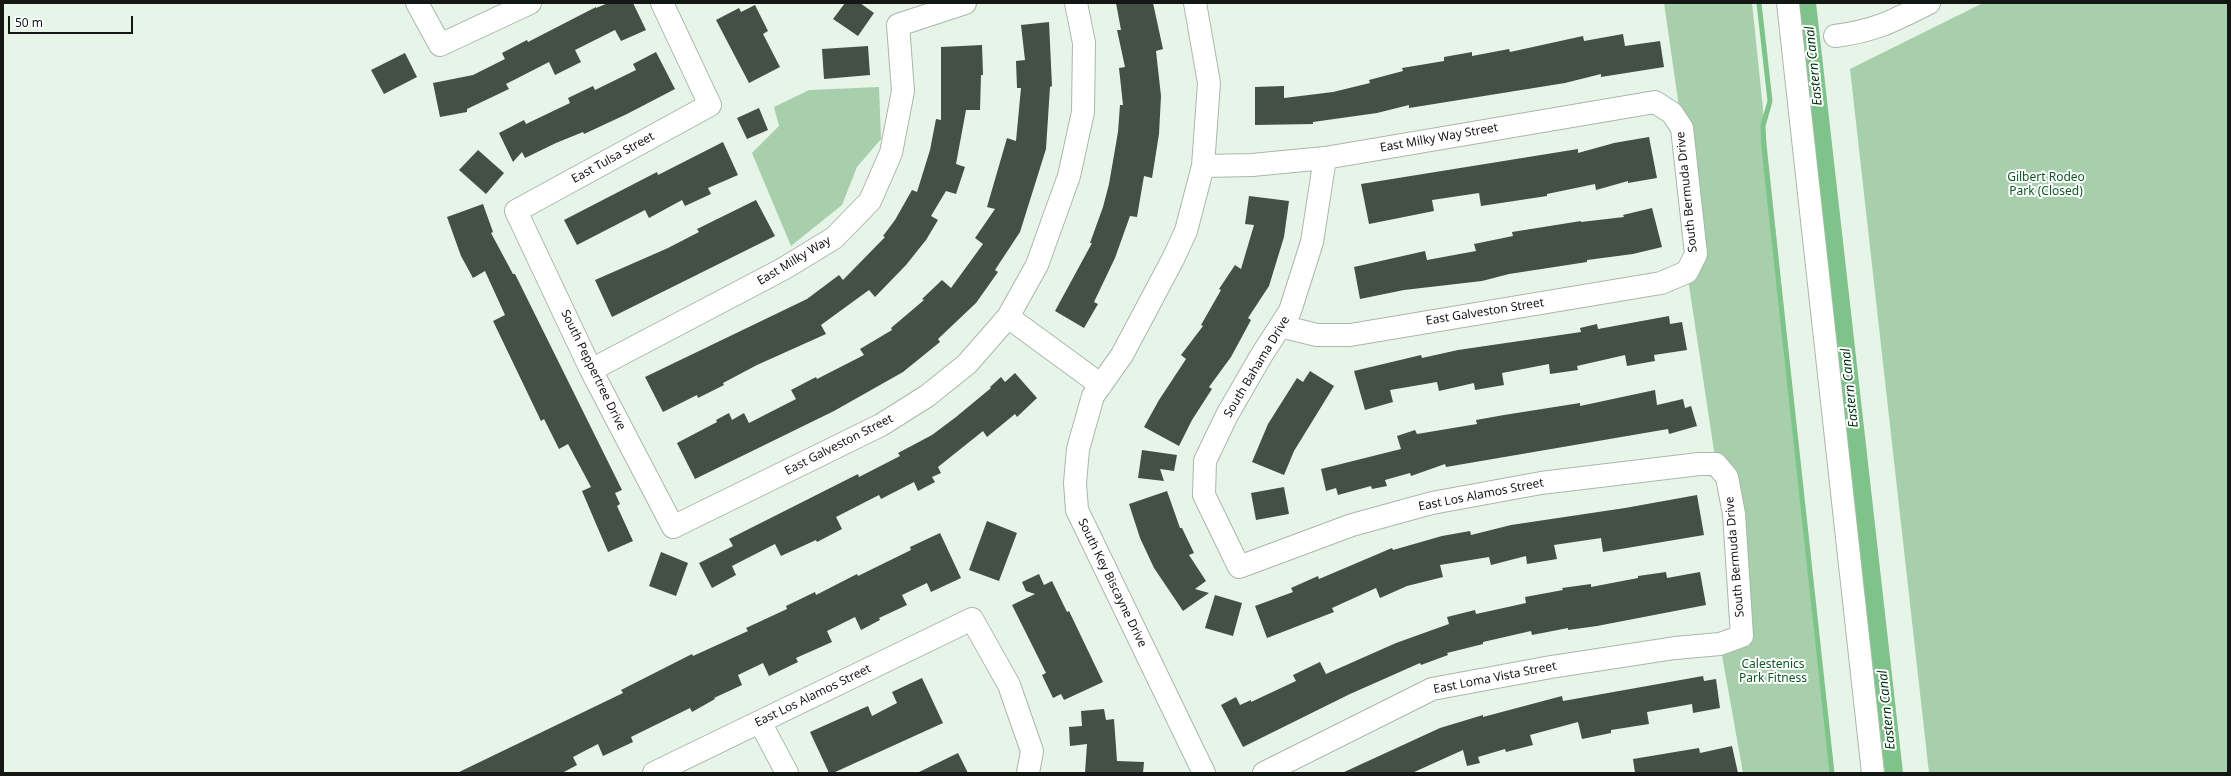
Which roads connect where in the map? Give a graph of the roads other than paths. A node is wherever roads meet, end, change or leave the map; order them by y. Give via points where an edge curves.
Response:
1 (417, 3) edge
2 (530, 3) edge
3 (662, 3) edge
4 (965, 3) edge
5 (1076, 3) edge
6 (1195, 3) edge
7 (1788, 3) edge
8 (1929, 3) edge
9 (1835, 36) dead end
10 (1672, 113) joint
11 (1325, 158) junction
12 (1203, 166) junction
13 (516, 211) joint
14 (1687, 272) joint
15 (1008, 317) junction
16 (1280, 326) junction
17 (591, 370) junction
18 (1101, 385) junction
19 (1727, 477) joint
20 (673, 527) joint
21 (1238, 567) joint
22 (1742, 636) joint
23 (760, 722) junction
24 (654, 773) edge
25 (787, 773) edge
26 (1028, 773) edge
27 (1204, 773) edge
28 (1264, 773) edge
29 (1873, 773) edge

1 - 2 street via 440,45
3 - 13 street, East Tulsa Street via 710,104
4 - 17 street, East Milky Way via 898,25 903,91 891,153 870,201 834,238 783,270
5 - 15 street, East Galveston Street via 1084,43 1083,112 1069,176 1037,265
6 - 12 street, South Key Biscayne Drive via 1209,83
7 - 29 street
8 - 9 street via 1884,26
10 - 11 street, East Milky Way Street via 1655,102
10 - 14 street, South Bermuda Drive via 1682,128 1696,254
11 - 12 street, East Milky Way Street via 1252,165
11 - 16 street, South Bahama Drive via 1312,242 1290,311
12 - 18 street, South Key Biscayne Drive via 1186,231 1173,259 1122,355
13 - 17 street, South Peppertree Drive
14 - 16 street, East Galveston Street via 1661,283 1350,334 1318,335
15 - 18 street
15 - 20 street, East Galveston Street via 967,364 927,396 881,426
16 - 21 street, South Bahama Drive via 1227,415 1205,461 1204,495
17 - 20 street, South Peppertree Drive
18 - 27 street, South Key Biscayne Drive via 1093,396 1078,449 1077,510
19 - 21 street, East Los Alamos Street via 1716,464 1699,464 1541,483 1432,503 1352,524
19 - 22 street, South Bermuda Drive via 1734,514
22 - 28 street, East Loma Vista Street via 1720,644 1675,648 1550,667 1432,689
23 - 24 street, East Los Alamos Street
23 - 25 street
23 - 26 street, East Los Alamos Street via 972,619 1009,685 1032,751

